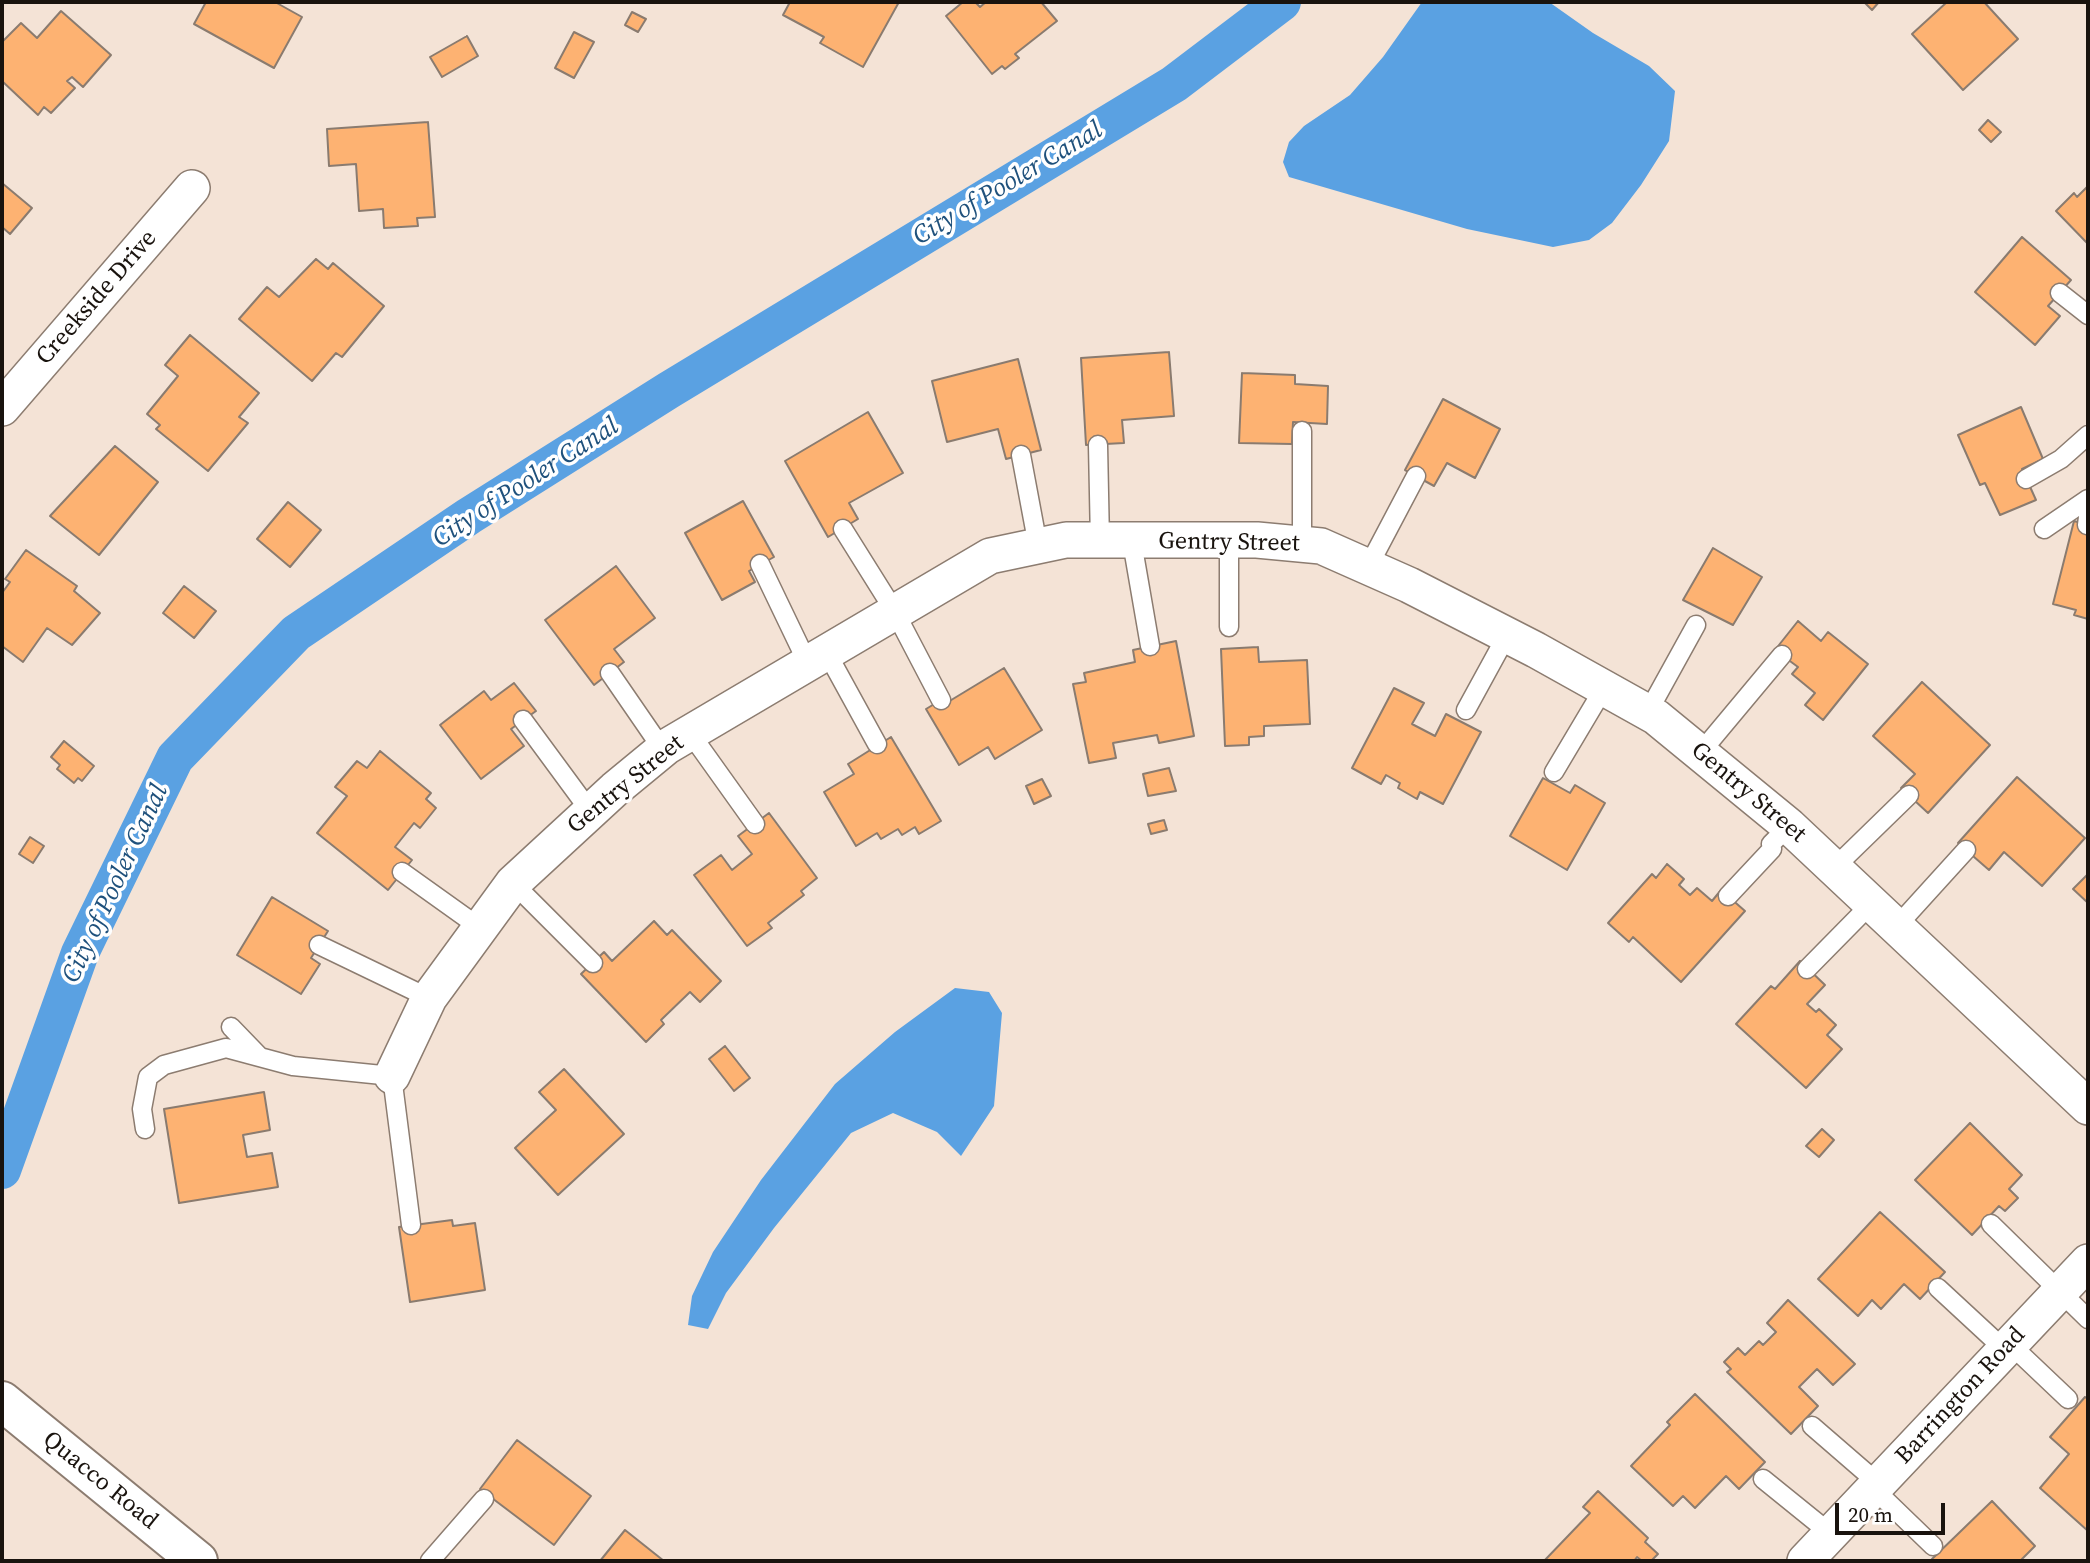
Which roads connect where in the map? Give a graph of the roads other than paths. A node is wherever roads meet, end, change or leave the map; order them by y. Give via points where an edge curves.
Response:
1 (192, 188) dead end
2 (2060, 293) dead end
3 (2088, 315) edge
4 (2, 408) edge
5 (1302, 431) dead end
6 (2088, 435) edge
7 (1098, 444) dead end
8 (1021, 455) dead end
9 (1416, 475) dead end
10 (2026, 479) dead end
11 (2088, 499) edge
12 (843, 529) dead end
13 (2044, 529) dead end
14 (1229, 540) junction
15 (1116, 542) junction
16 (1302, 544) junction
17 (1038, 545) junction
18 (760, 564) dead end
19 (1368, 567) junction
20 (895, 612) junction
21 (1696, 625) dead end
22 (1229, 627) dead end
23 (1507, 635) junction
24 (1150, 646) dead end
25 (1782, 654) dead end
26 (817, 659) junction
27 (610, 673) dead end
28 (1604, 688) junction
29 (940, 700) dead end
30 (1465, 710) dead end
31 (1648, 712) junction
32 (523, 720) dead end
33 (676, 742) junction
34 (877, 744) dead end
35 (1700, 752) junction
36 (1554, 772) dead end
37 (1909, 794) dead end
38 (590, 811) junction
39 (755, 824) dead end
40 (1789, 826) junction
41 (1966, 850) dead end
42 (1834, 868) junction
43 (402, 872) dead end
44 (513, 883) junction
45 (1728, 895) dead end
46 (1884, 915) junction
47 (479, 927) junction
48 (319, 945) dead end
49 (593, 963) dead end
50 (1808, 969) dead end
51 (429, 998) junction
52 (231, 1027) dead end
53 (260, 1057) junction
54 (392, 1076) junction
55 (2088, 1107) edge
56 (145, 1129) dead end
57 (1991, 1224) dead end
58 (411, 1225) dead end
59 (2088, 1262) edge
60 (1938, 1288) dead end
61 (2060, 1292) junction
62 (2088, 1319) edge
63 (2008, 1347) junction
64 (2068, 1399) dead end
65 (2, 1401) edge
66 (1812, 1426) dead end
67 (1763, 1479) dead end
68 (1877, 1486) junction
69 (484, 1499) dead end
70 (1933, 1546) dead end
71 (1820, 1552) edge
72 (198, 1561) edge
73 (430, 1561) edge

1 - 4 street, Creekside Drive
2 - 3 lane
5 - 16 lane
6 - 10 lane via 2061,459
7 - 15 lane
8 - 17 lane
9 - 19 lane
11 - 13 lane
12 - 20 lane
14 - 15 street, Gentry Street
14 - 16 street, Gentry Street
14 - 22 lane
15 - 17 street, Gentry Street via 1066,540
15 - 24 lane
16 - 19 street, Gentry Street via 1321,546
17 - 20 street, Gentry Street via 990,556
18 - 26 lane
19 - 23 street, Gentry Street
20 - 26 street, Gentry Street
20 - 29 lane
21 - 31 lane
23 - 28 street, Gentry Street
23 - 30 lane
25 - 35 lane
26 - 33 street, Gentry Street
26 - 34 lane
27 - 33 lane
28 - 31 street, Gentry Street
28 - 36 lane
31 - 35 street, Gentry Street
32 - 38 lane
33 - 38 street, Gentry Street
33 - 39 lane
35 - 40 street, Gentry Street
37 - 42 lane
38 - 44 street, Gentry Street
40 - 42 street, Gentry Street
40 - 45 lane
41 - 46 lane
42 - 46 street, Gentry Street
43 - 47 lane
44 - 47 street, Gentry Street
44 - 49 lane
46 - 50 lane
46 - 55 street, Gentry Street
47 - 51 street, Gentry Street
48 - 51 lane
51 - 54 street, Gentry Street
52 - 53 lane
53 - 54 lane via 293,1066
53 - 56 lane via 226,1048 164,1065 148,1077 142,1109
54 - 58 lane
57 - 61 lane
59 - 61 street, Barrington Road
60 - 63 lane
61 - 62 lane
61 - 63 street, Barrington Road
63 - 64 lane
63 - 68 street, Barrington Road
65 - 72 street, Quacco Road
66 - 68 lane
67 - 71 lane
68 - 70 lane
68 - 71 street, Barrington Road
69 - 73 lane

